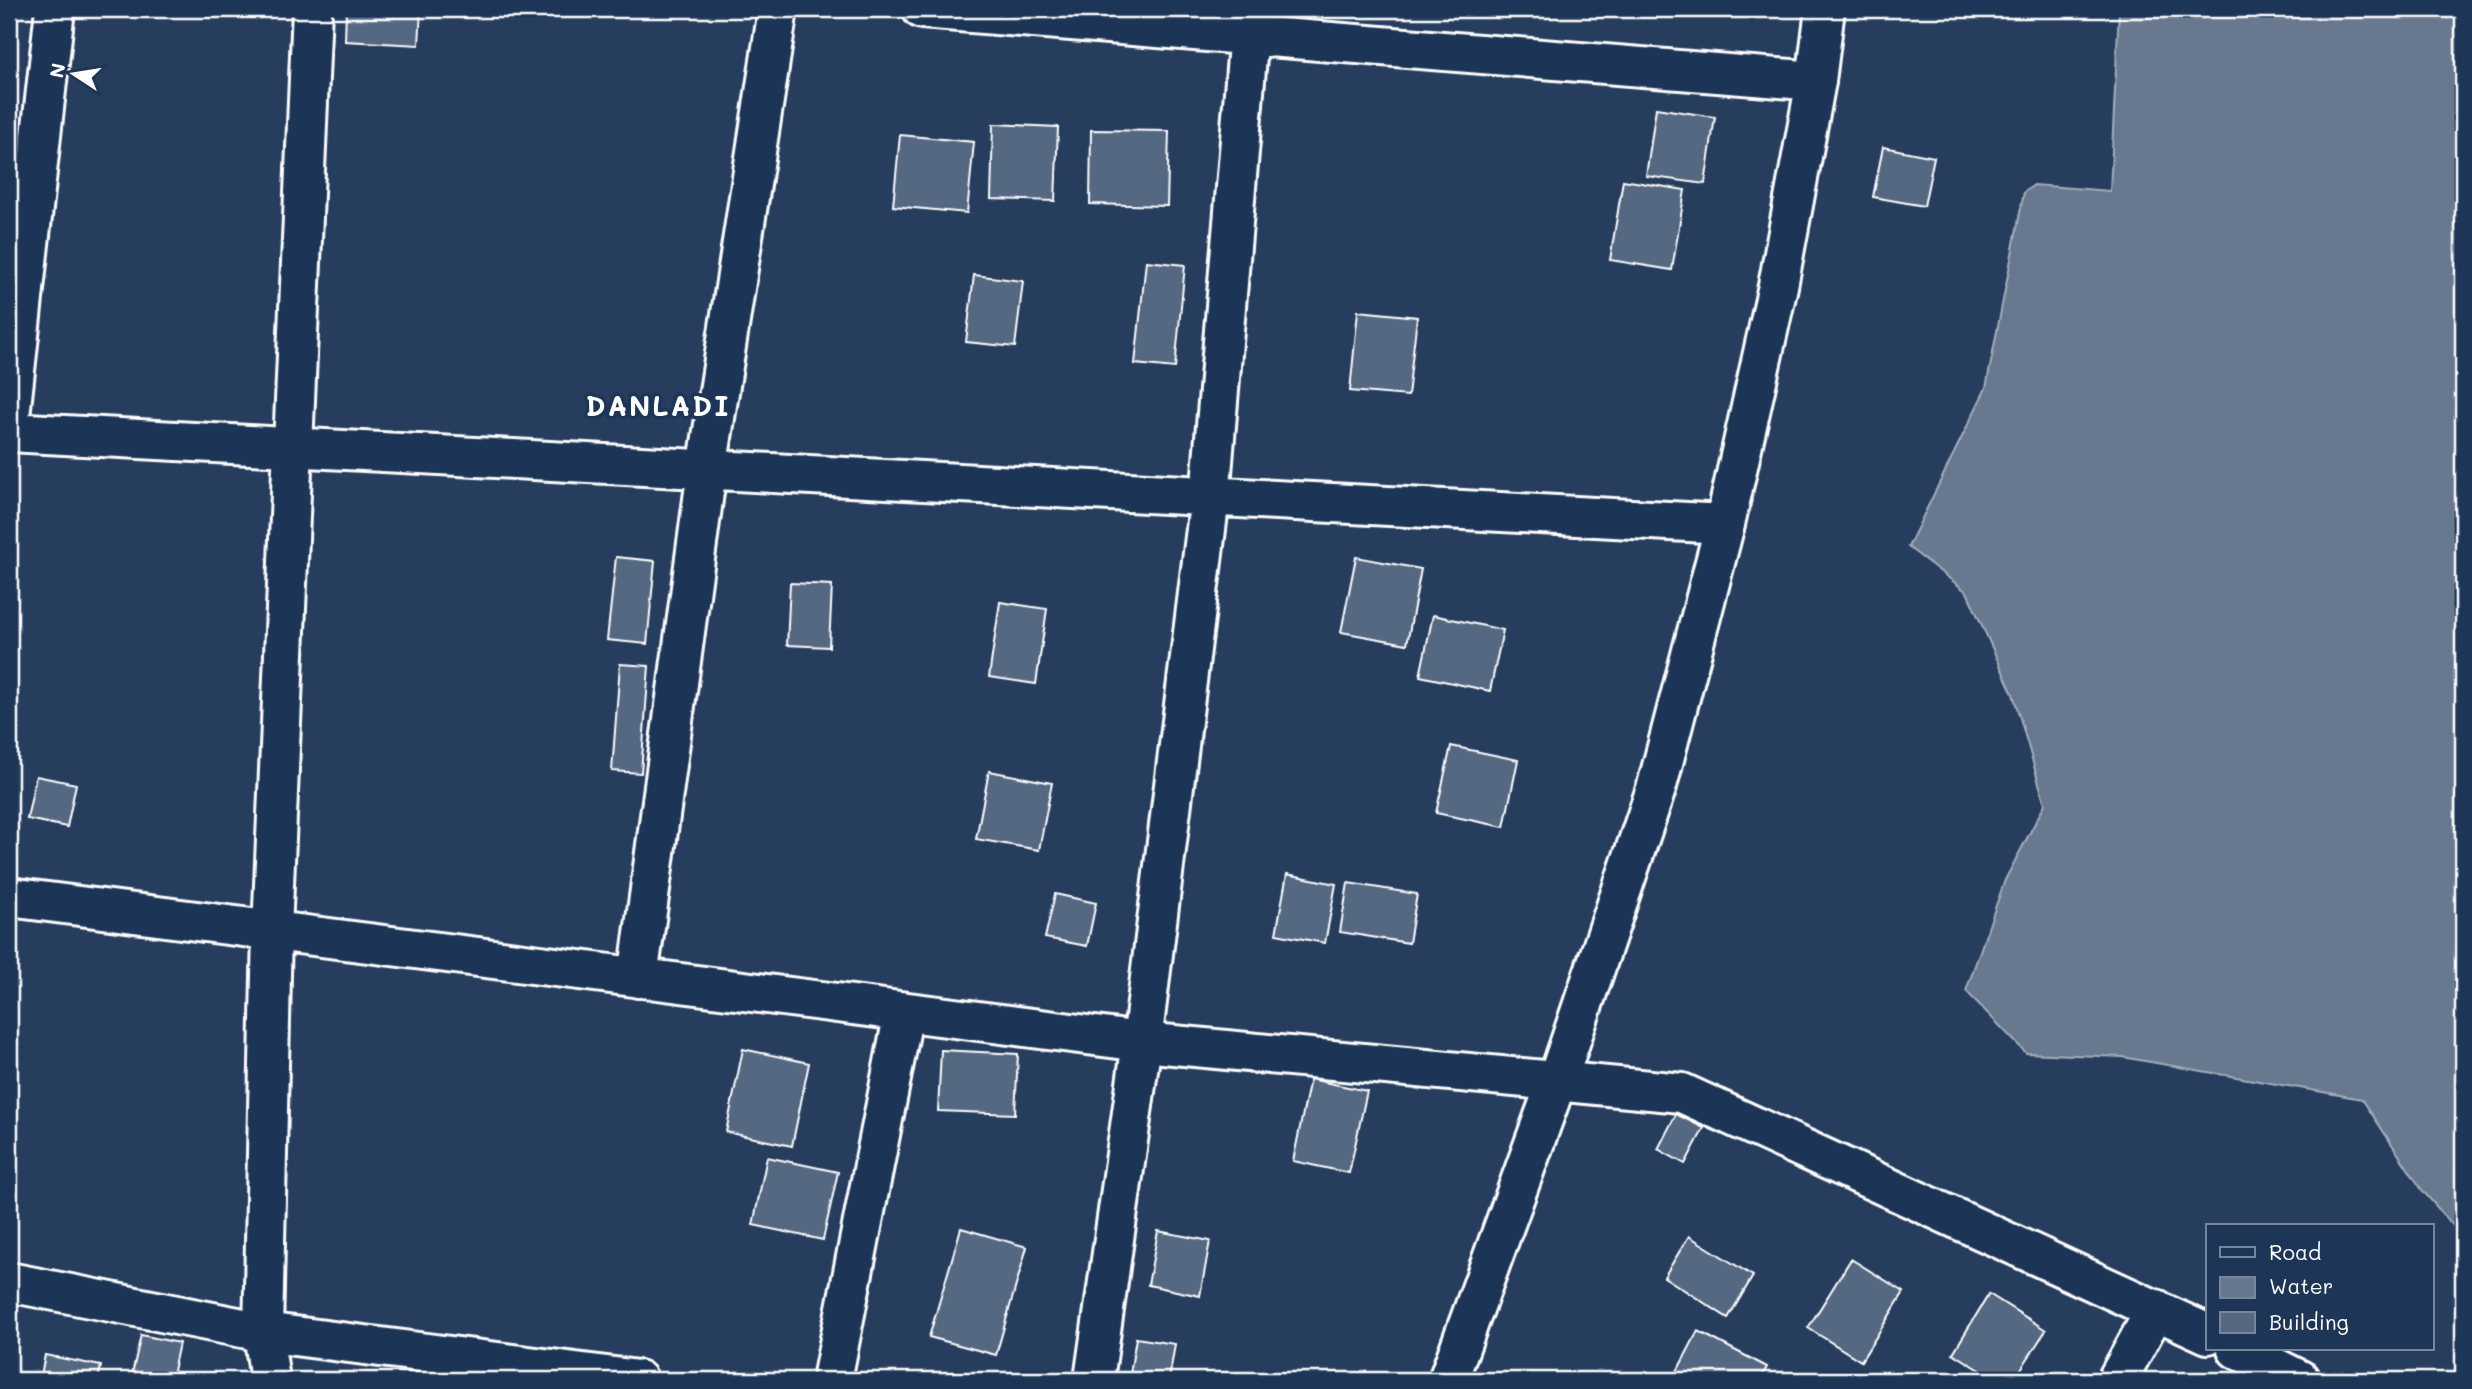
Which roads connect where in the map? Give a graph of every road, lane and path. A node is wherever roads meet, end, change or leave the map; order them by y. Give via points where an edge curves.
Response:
1 (55, 9) edge
2 (312, 9) edge
3 (778, 9) edge
4 (922, 9) edge
5 (1825, 9) edge
6 (1250, 22) edge
7 (1816, 81) junction
8 (9, 425) edge
9 (9, 432) edge
10 (292, 447) junction
11 (707, 470) junction
12 (1210, 497) junction
13 (1725, 524) junction
14 (9, 897) edge
15 (272, 931) junction
16 (638, 978) junction
17 (904, 1012) junction
18 (1142, 1042) junction
19 (1557, 1081) junction
20 (9, 1282) edge
21 (2156, 1309) junction
22 (263, 1332) junction
23 (2206, 1333) edge
24 (2239, 1350) edge
25 (270, 1380) edge
26 (638, 1380) edge
27 (832, 1380) edge
28 (1094, 1380) edge
29 (1448, 1380) edge
30 (2117, 1380) edge
31 (2300, 1380) edge

1 - 8 main road
2 - 10 main road
3 - 11 main road
4 - 6 main road
5 - 7 main road
6 - 7 main road
6 - 12 main road
7 - 13 main road via 1778,286
9 - 10 main road
10 - 11 main road
10 - 15 main road
11 - 12 main road
11 - 16 main road
12 - 13 main road
12 - 18 main road
13 - 19 main road via 1657,786
14 - 15 main road
15 - 16 main road
15 - 22 main road
16 - 17 main road
17 - 18 main road
17 - 27 main road
18 - 19 main road
18 - 28 main road
19 - 21 main road via 1682,1093
19 - 29 main road
20 - 22 main road
21 - 23 main road
21 - 30 main road
22 - 25 main road
22 - 26 main road
24 - 31 main road

